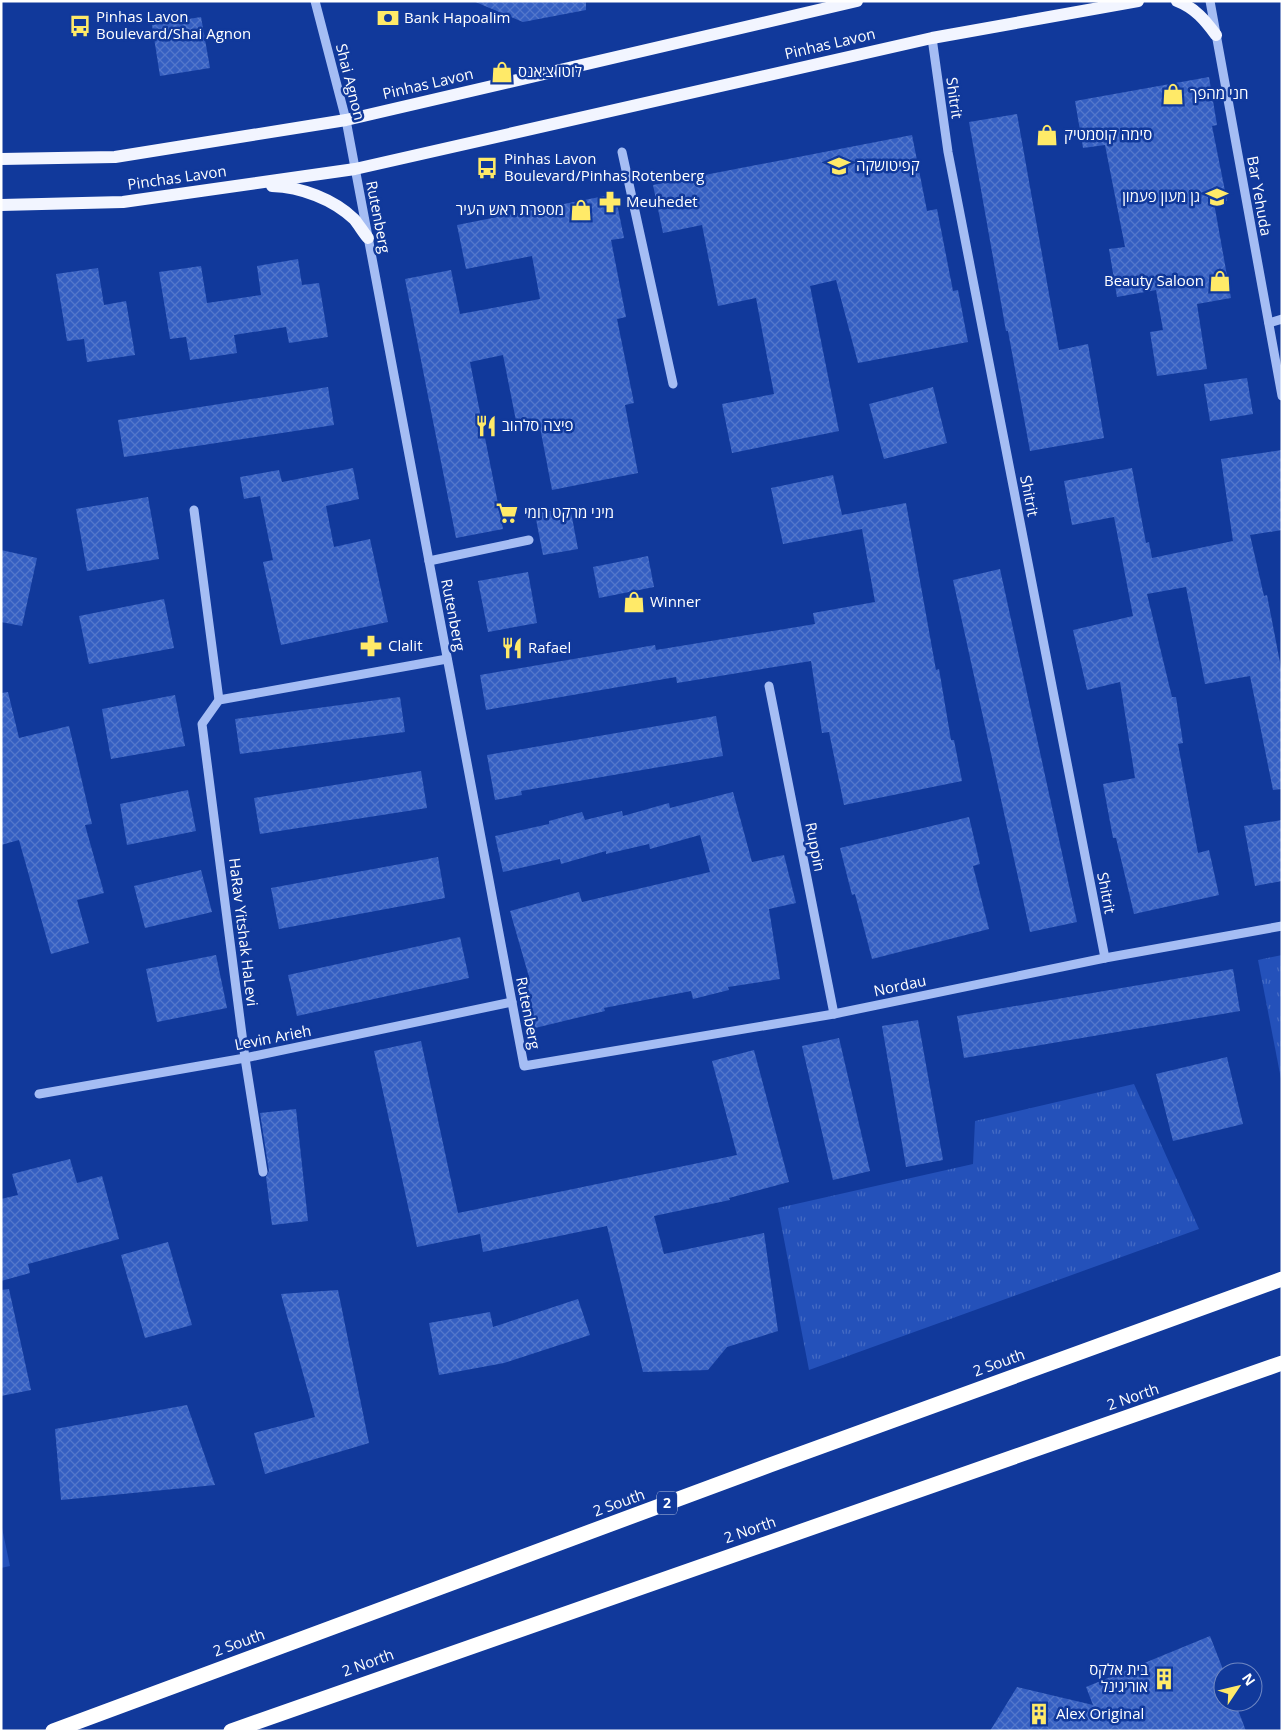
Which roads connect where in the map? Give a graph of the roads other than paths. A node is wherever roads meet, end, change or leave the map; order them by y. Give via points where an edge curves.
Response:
1 (315, 1) edge
2 (857, 1) edge
3 (1138, 1) edge
4 (1177, 1) edge
5 (1210, 1) edge
6 (1216, 35) junction
7 (932, 38) junction
8 (346, 120) junction
9 (622, 152) dead end
10 (1, 159) edge
11 (355, 169) junction
12 (240, 185) junction
13 (1, 205) edge
14 (368, 238) junction
15 (1282, 319) edge
16 (1268, 323) junction
17 (674, 384) dead end
18 (1282, 396) edge
19 (194, 510) dead end
20 (529, 540) dead end
21 (429, 561) junction
22 (447, 659) junction
23 (769, 686) dead end
24 (218, 700) junction
25 (1282, 926) edge
26 (1105, 958) junction
27 (512, 1002) junction
28 (834, 1014) junction
29 (245, 1058) junction
30 (524, 1066) joint
31 (40, 1094) dead end
32 (263, 1172) dead end
33 (1282, 1279) edge
34 (1282, 1363) edge
35 (53, 1731) edge
36 (231, 1731) edge

1 - 8 street, Shai Agnon
2 - 8 main road, Pinhas Lavon
3 - 7 main road, Pinhas Lavon
4 - 6 main road via 1202,17
5 - 6 street, Bar Yehuda
6 - 16 street, Bar Yehuda
7 - 11 main road, Pinhas Lavon
7 - 26 street, Shitrit via 948,152
8 - 10 main road, Pinhas Lavon via 115,157
8 - 11 street, Shai Agnon
9 - 17 street
11 - 12 main road, Pinchas Lavon
11 - 14 street, Rutenberg
12 - 13 main road, Pinchas Lavon via 123,202
12 - 14 main road via 286,187 314,195 354,220
14 - 21 street, Rutenberg
15 - 16 street
16 - 18 street, Bar Yehuda
19 - 24 street
20 - 21 street
21 - 22 street, Rutenberg
22 - 24 street
22 - 27 street, Rutenberg
23 - 28 street, Ruppin
24 - 29 street, HaRav Yitshak HaLevi via 202,724
25 - 26 street, Nordau
26 - 28 street, Nordau
27 - 29 street, Levin Arieh
27 - 30 street, Rutenberg
28 - 30 street, Nordau
29 - 31 street, Levin Arieh
29 - 32 street, HaRav Yitshak HaLevi
33 - 35 highway, 2 South / 2
34 - 36 highway, 2 North

